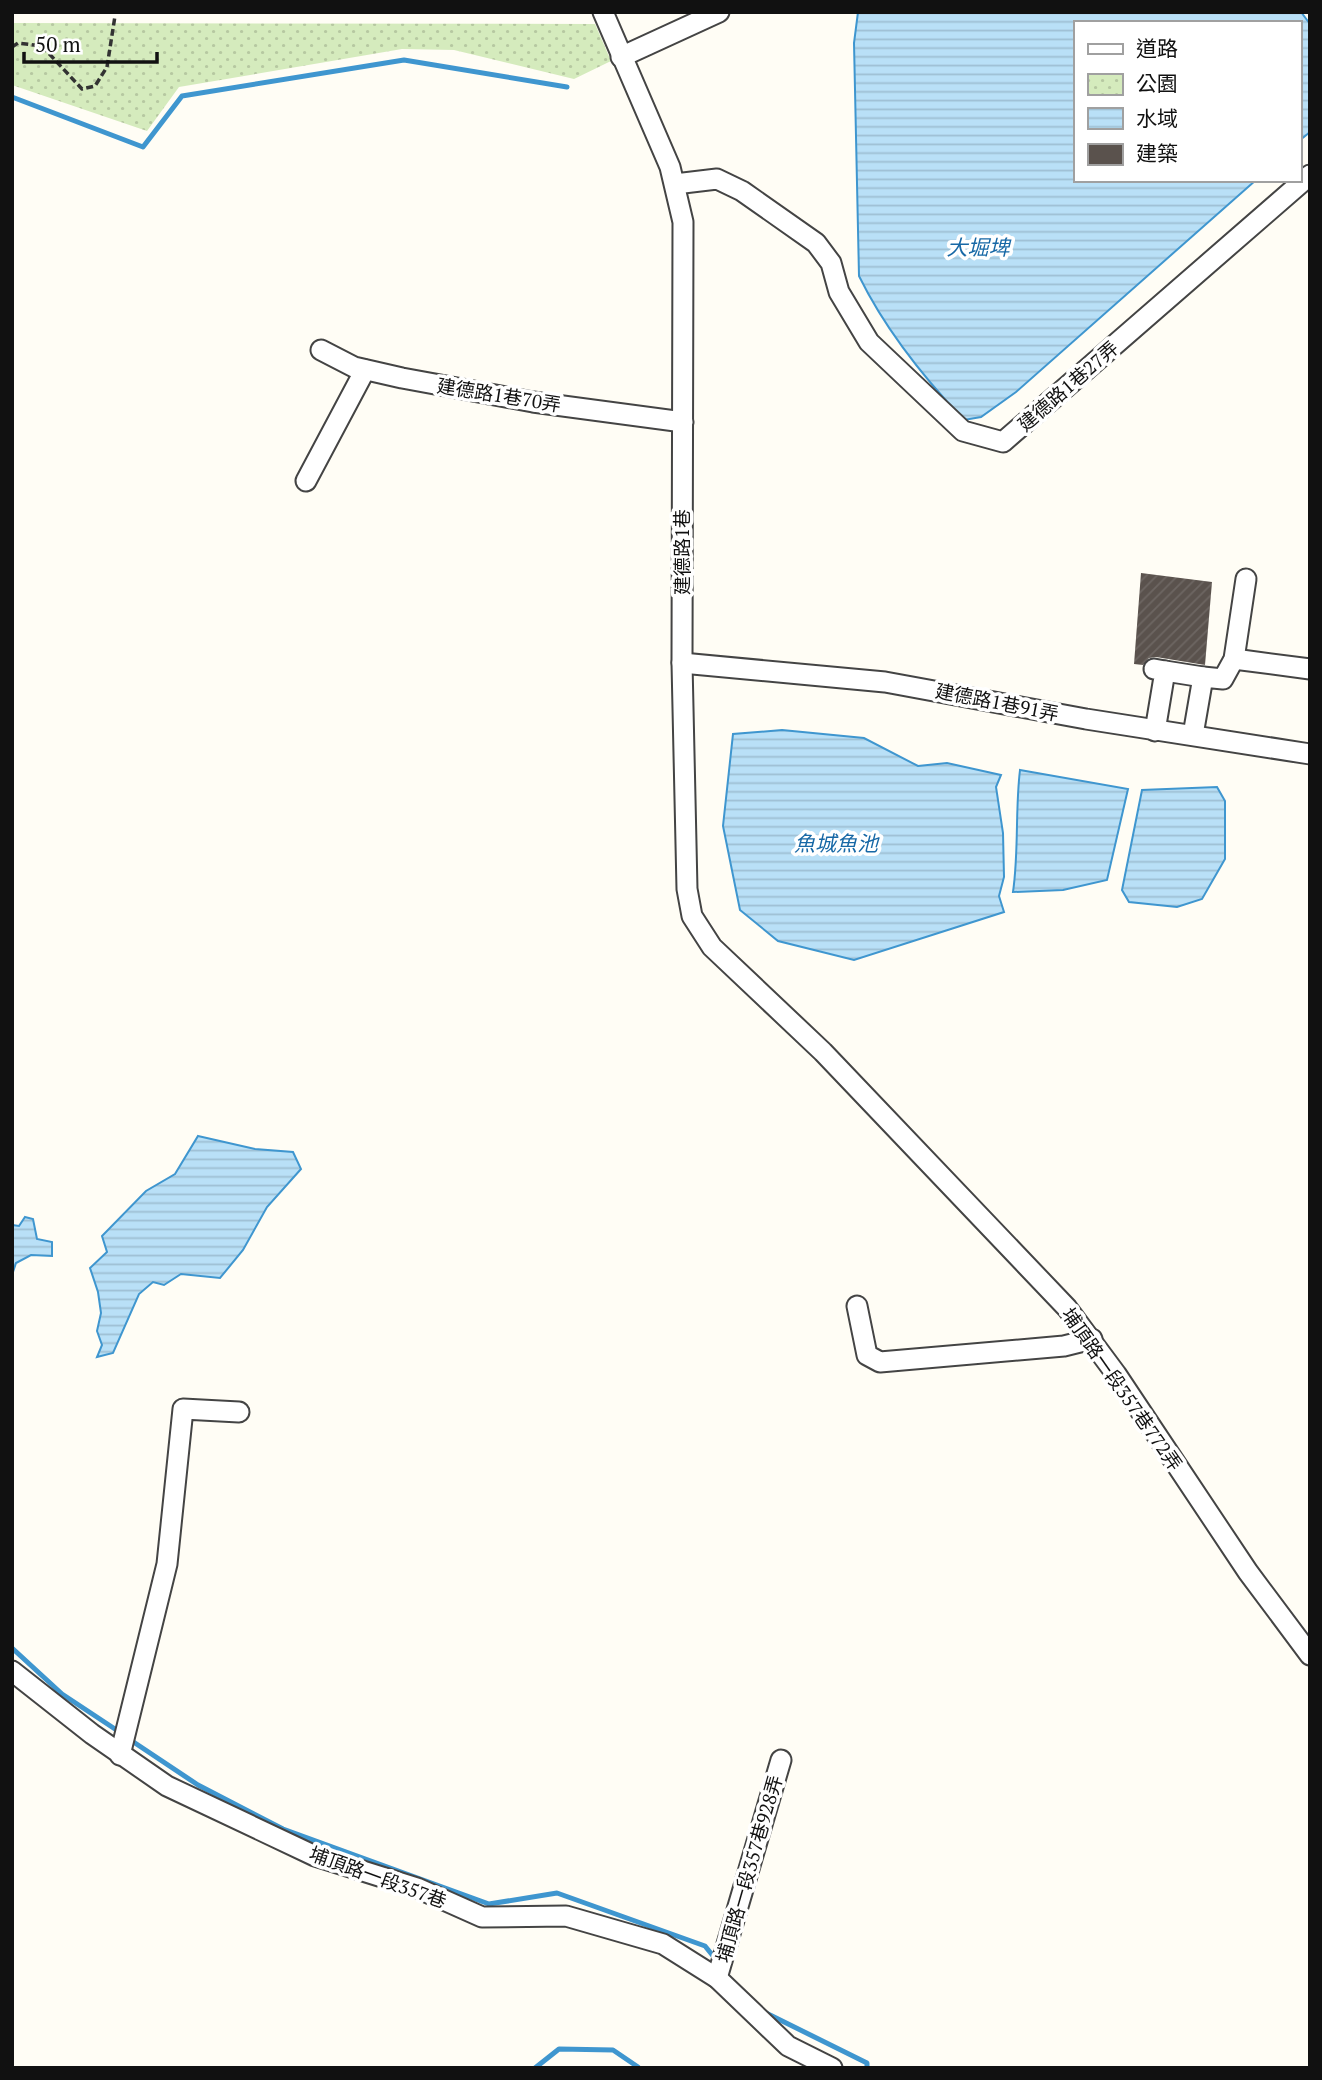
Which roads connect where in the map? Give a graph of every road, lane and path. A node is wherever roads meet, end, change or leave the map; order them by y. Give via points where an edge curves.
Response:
1 (603, 12) edge
2 (719, 12) edge
3 (115, 16) dead end
4 (12, 47) edge
5 (621, 57) junction
6 (1310, 175) edge
7 (675, 184) junction
8 (321, 349) dead end
9 (365, 370) junction
10 (683, 422) junction
11 (306, 481) dead end
12 (1245, 579) dead end
13 (1234, 659) junction
14 (682, 663) junction
15 (1310, 670) edge
16 (1203, 677) junction
17 (1155, 731) junction
18 (1193, 735) junction
19 (1310, 754) edge
20 (823, 1052) joint
21 (856, 1306) dead end
22 (1092, 1339) junction
23 (239, 1412) dead end
24 (1310, 1655) edge
25 (12, 1671) edge
26 (120, 1755) junction
27 (781, 1760) dead end
28 (717, 1978) junction
29 (832, 2068) edge

1 - 5 street, 建德路1巷
2 - 5 street
3 - 4 path via 107,66 95,86 82,89 73,83 42,46 18,43
5 - 7 street, 建德路1巷
6 - 7 street, 建德路1巷27弄 via 1003,442 963,431 869,342 839,292 831,263 816,243 717,179
7 - 10 street, 建德路1巷 via 682,222
8 - 9 street, 建德路1巷70弄
9 - 10 street, 建德路1巷70弄 via 533,402
9 - 11 street
10 - 14 street, 建德路1巷
12 - 13 street
13 - 15 street
13 - 16 street via 1223,679
14 - 17 street, 建德路1巷91弄 via 886,682
14 - 20 street, 建德路1巷 via 687,889 692,916 712,947
16 - 17 street via 1160,670
16 - 18 street
17 - 18 street, 建德路1巷91弄
18 - 19 street, 建德路1巷91弄
20 - 22 street, 埔頂路一段357巷772弄
21 - 22 street via 867,1355 880,1362 1065,1346
22 - 24 street, 埔頂路一段357巷772弄 via 1248,1572
23 - 26 street via 183,1409 167,1564
25 - 26 street, 埔頂路一段357巷
26 - 28 street, 埔頂路一段357巷 via 167,1786 315,1856 418,1888 482,1917 566,1916 663,1944
27 - 28 street, 埔頂路一段357巷928弄
28 - 29 street, 埔頂路一段357巷 via 788,2046

